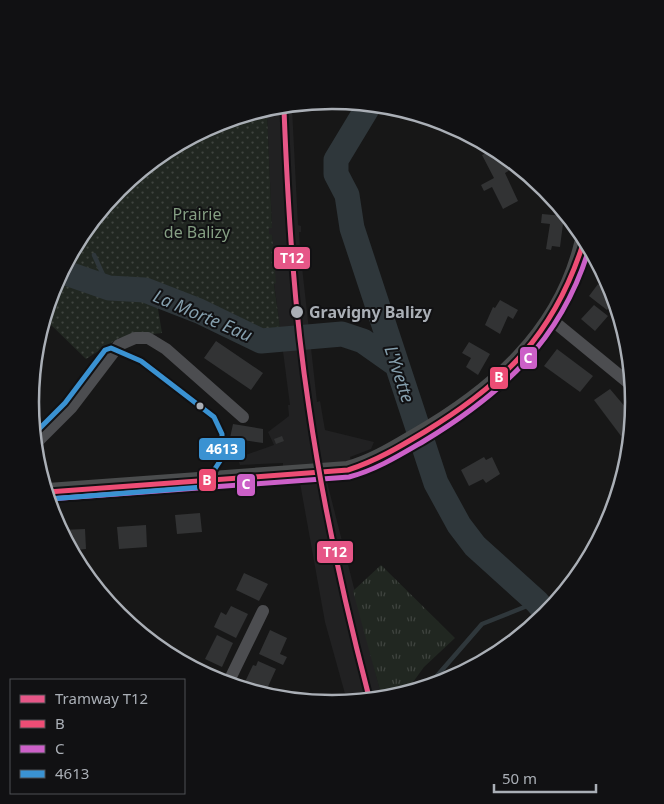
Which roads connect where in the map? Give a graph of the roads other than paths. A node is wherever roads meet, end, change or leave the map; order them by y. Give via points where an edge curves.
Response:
1 (582, 248) edge
2 (552, 320) junction
3 (625, 380) edge
4 (243, 417) dead end
5 (41, 437) edge
6 (53, 492) edge
7 (263, 611) dead end
8 (231, 677) edge

1 - 2 street via 577,268
2 - 3 street
2 - 6 street via 517,363 493,385 438,424 363,466 348,470
4 - 5 street via 166,349 148,338 135,338 118,345 71,408
7 - 8 street

